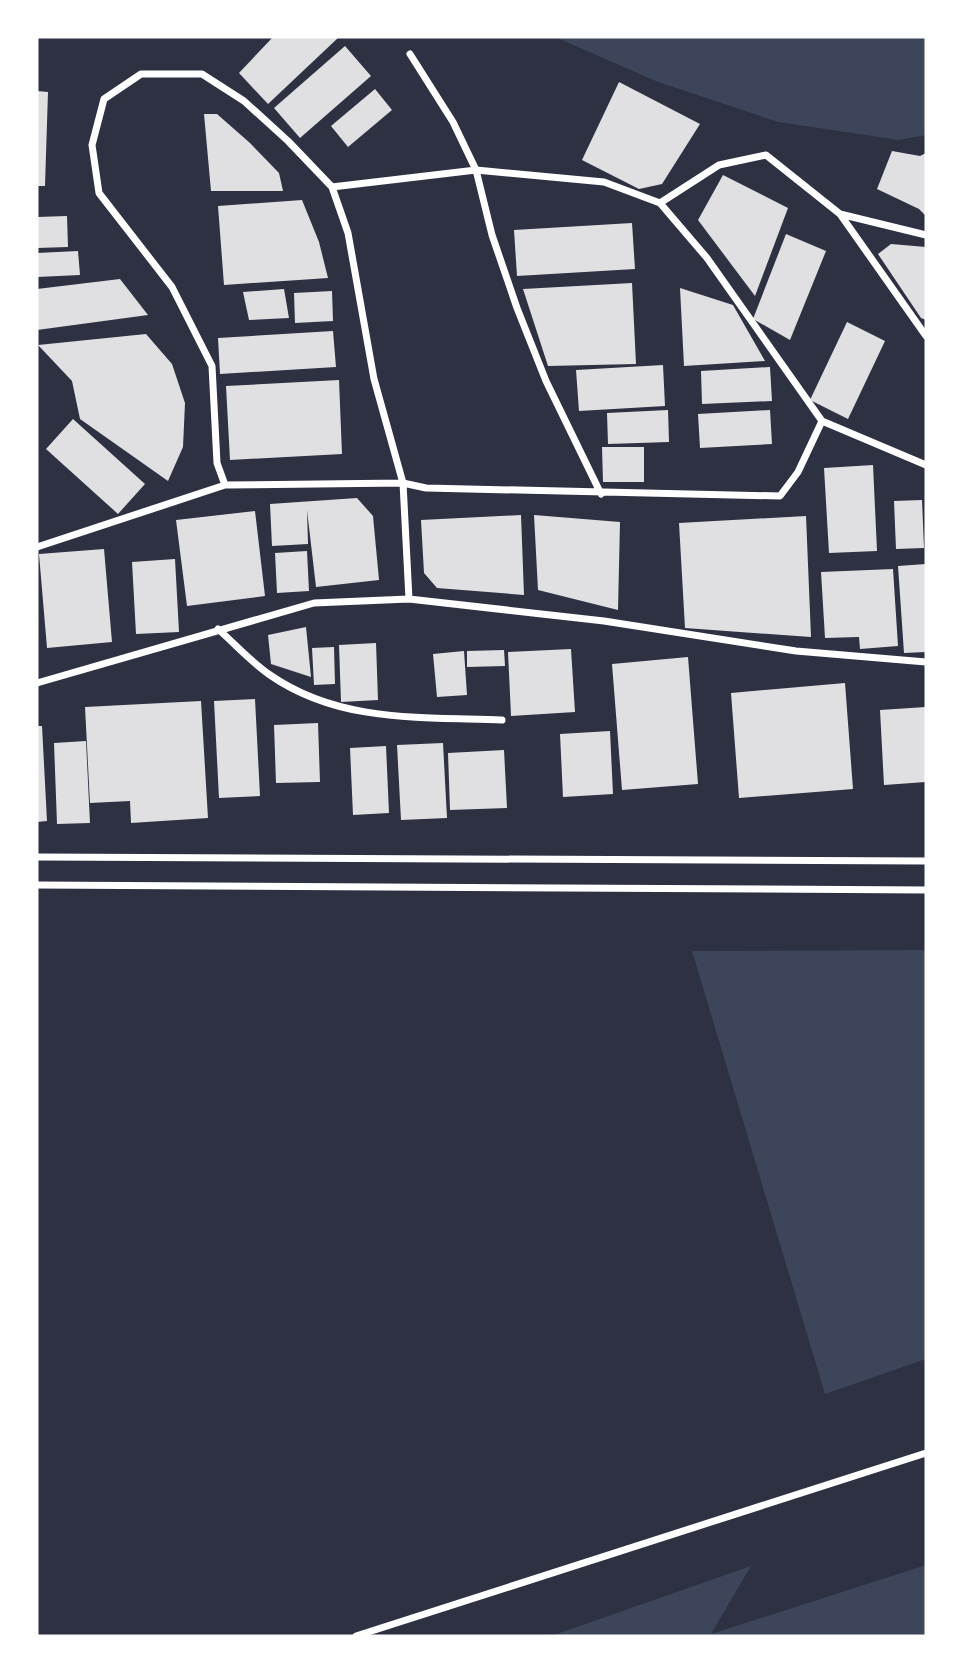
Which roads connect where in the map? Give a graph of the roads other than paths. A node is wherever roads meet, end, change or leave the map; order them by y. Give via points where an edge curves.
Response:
1 (410, 54) dead end
2 (476, 170) junction
3 (332, 187) junction
4 (660, 203) junction
5 (840, 214) junction
6 (926, 234) edge
7 (926, 336) edge
8 (822, 421) junction
9 (926, 465) edge
10 (403, 482) junction
11 (225, 485) junction
12 (601, 494) junction
13 (37, 547) edge
14 (409, 599) junction
15 (218, 629) junction
16 (926, 662) edge
17 (37, 684) edge
18 (502, 720) dead end
19 (37, 857) edge
20 (926, 861) edge
21 (37, 885) edge
22 (926, 890) edge
23 (926, 1453) edge
24 (356, 1636) edge

1 - 2 street via 453,122
2 - 3 street
2 - 4 street via 604,183
2 - 12 street via 517,309
3 - 10 street via 348,233 374,379
3 - 11 street via 244,101 202,74 141,74 104,99 92,145 99,193 172,287 212,366 217,463
4 - 5 street via 719,165 766,155
4 - 8 street via 706,258
5 - 6 street
5 - 7 street
8 - 9 street
8 - 12 street via 798,472 780,496
10 - 11 street
10 - 12 street via 426,488
10 - 14 street
11 - 13 street
14 - 15 street via 314,603
14 - 16 street via 604,621 796,651
15 - 17 street
15 - 18 street via 270,675 342,710
19 - 20 street
21 - 22 street
23 - 24 street

